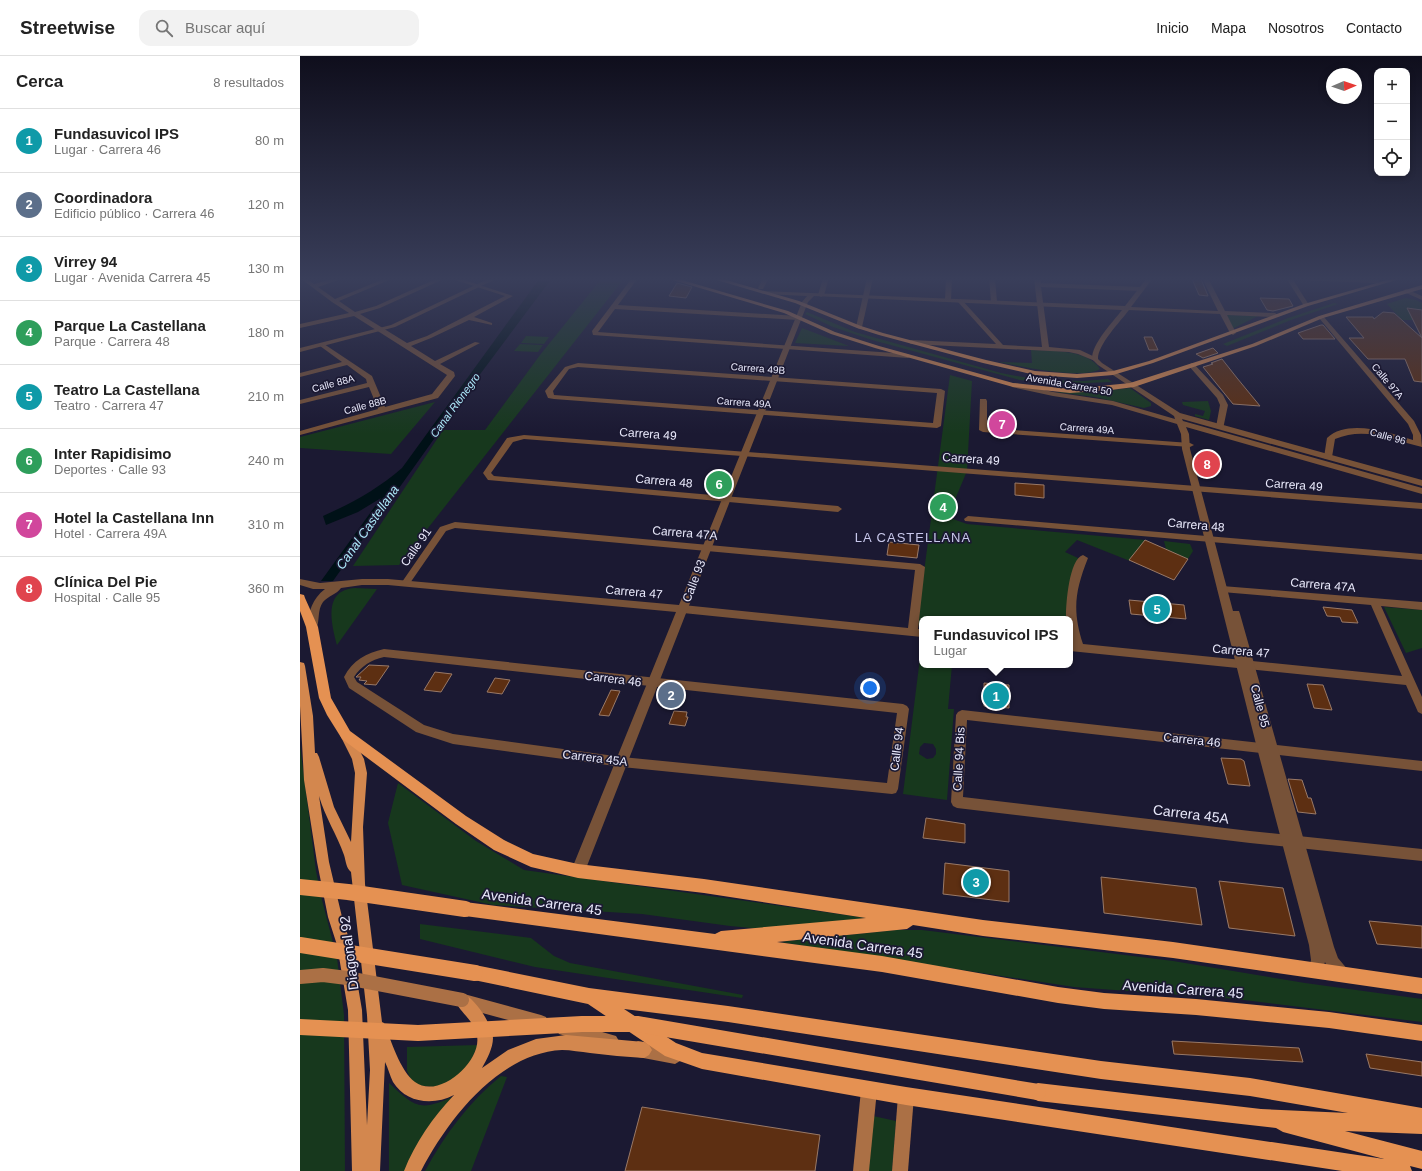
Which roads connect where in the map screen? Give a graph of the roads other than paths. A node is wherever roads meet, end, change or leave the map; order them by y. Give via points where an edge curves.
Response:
1 (381, 330) joint
2 (442, 330) edge
3 (596, 330) edge
4 (793, 330) edge
5 (828, 330) edge
6 (870, 330) edge
7 (986, 330) edge
8 (1044, 330) edge
9 (1111, 330) edge
10 (1232, 330) edge
11 (1240, 330) edge
12 (1289, 330) edge
13 (1333, 330) edge
14 (1233, 333) junction
15 (911, 342) junction
16 (477, 343) dead end
17 (322, 345) junction
18 (406, 346) junction
19 (1001, 346) junction
20 (787, 347) junction
21 (1046, 348) junction
22 (300, 350) edge
23 (908, 356) junction
24 (1095, 359) junction
25 (348, 363) junction
26 (435, 364) junction
27 (1192, 365) junction
28 (1113, 373) junction
29 (300, 375) edge
30 (774, 380) junction
31 (371, 384) junction
32 (1013, 384) junction
33 (1130, 385) junction
34 (551, 396) joint
35 (1153, 400) junction
36 (983, 401) dead end
37 (300, 402) edge
38 (382, 410) junction
39 (1136, 410) junction
40 (761, 413) junction
41 (1177, 415) junction
42 (1182, 424) junction
43 (937, 426) joint
44 (1220, 427) junction
45 (300, 433) edge
46 (1420, 444) edge
47 (1188, 445) junction
48 (744, 454) junction
49 (1328, 457) junction
50 (488, 475) joint
51 (1422, 483) edge
52 (1200, 490) junction
53 (1422, 491) edge
54 (726, 499) junction
55 (1422, 506) edge
56 (838, 509) dead end
57 (968, 519) dead end
58 (449, 526) joint
59 (1213, 538) junction
60 (707, 548) junction
61 (1422, 557) edge
62 (1083, 558) dead end
63 (300, 582) edge
64 (344, 584) junction
65 (405, 584) junction
66 (1226, 590) junction
67 (300, 598) edge
68 (1375, 602) junction
69 (1422, 606) edge
70 (683, 609) junction
71 (1072, 616) edge
72 (312, 627) junction
73 (918, 632) edge
74 (1073, 638) edge
75 (1074, 648) edge
76 (372, 656) joint
77 (1245, 664) junction
78 (300, 666) edge
79 (1410, 681) junction
80 (654, 683) junction
81 (903, 709) joint
82 (1422, 709) edge
83 (962, 715) joint
84 (346, 735) junction
85 (309, 737) junction
86 (1267, 748) junction
87 (622, 762) junction
88 (1422, 766) edge
89 (892, 789) joint
90 (957, 802) joint
91 (1293, 841) junction
92 (1422, 855) edge
93 (578, 870) junction
94 (358, 884) junction
95 (300, 887) edge
96 (923, 919) junction
97 (691, 940) junction
98 (300, 945) edge
99 (1316, 971) junction
100 (1343, 975) junction
101 (300, 976) edge
102 (1422, 986) edge
103 (589, 996) junction
104 (462, 1000) junction
105 (374, 1015) junction
106 (300, 1027) edge
107 (1422, 1033) edge
108 (644, 1050) junction
109 (702, 1061) junction
110 (869, 1090) junction
111 (906, 1096) junction
112 (1422, 1117) edge
113 (1261, 1118) junction
114 (1422, 1125) edge
115 (1422, 1160) edge
116 (1322, 1165) edge
117 (360, 1171) edge
118 (372, 1171) edge
119 (412, 1171) edge
120 (860, 1171) edge
121 (900, 1171) edge
122 (1403, 1171) edge

1 - 17 street
1 - 18 street
2 - 18 street
3 - 20 street via 595,334
4 - 20 street, Calle 93
5 - 23 main road, Avenida Carrera 50
6 - 15 main road, Avenida Carrera 50
7 - 19 street
8 - 21 street
9 - 24 street via 1099,345
10 - 14 street
11 - 14 main road, Avenida Carrera 50
12 - 27 main road via 1254,345
13 - 46 street, Calle 97A via 1411,423
14 - 28 main road, Avenida Carrera 50
15 - 19 street, Avenida Carrera 50
15 - 28 main road, Avenida Carrera 50 via 1035,373 1077,376
16 - 26 street
17 - 22 street
17 - 25 street
18 - 26 street
19 - 21 street, Avenida Carrera 50
20 - 23 street
20 - 30 street, Calle 93
21 - 24 street, Avenida Carrera 50 via 1074,351
23 - 32 main road, Avenida Carrera 50
24 - 28 street, Avenida Carrera 50
25 - 29 street
25 - 31 street via 369,378
26 - 38 street, Calle 88B via 451,374 435,396
27 - 33 main road
27 - 44 street via 1224,405
28 - 33 street, Avenida Carrera 50
30 - 34 street, Carrera 49B via 573,366 567,368 550,391
30 - 40 street, Calle 93
30 - 43 street, Carrera 49B via 941,391
31 - 37 street, Calle 88A
31 - 38 street
32 - 33 main road via 1070,391
32 - 39 street, Avenida Carrera 50 via 1039,392 1102,401
33 - 35 street, Avenida Carrera 50
34 - 40 street, Carrera 49A
35 - 39 street via 1151,408
35 - 41 street, Avenida Carrera 50
36 - 47 street, Carrera 49A via 983,430
38 - 45 street, Calle 88B
39 - 42 street, Avenida Carrera 50
40 - 43 street, Carrera 49A
40 - 48 street, Calle 93
41 - 42 street, Calle 95
41 - 44 street, Avenida Carrera 50
42 - 47 street, Calle 95
42 - 53 street, Avenida Carrera 50
44 - 49 street, Avenida Carrera 50
46 - 49 street, Calle 96 via 1364,430 1350,430 1332,438
47 - 52 street, Calle 95
48 - 50 street, Carrera 49 via 519,437 510,440 488,470
48 - 52 street, Carrera 49
48 - 54 street, Calle 93
49 - 51 street, Avenida Carrera 50
50 - 54 street, Carrera 48 via 491,478
52 - 55 street, Carrera 49
52 - 59 street, Calle 95
54 - 56 street, Carrera 48
54 - 60 street, Calle 93
57 - 59 street, Carrera 48
58 - 60 street, Carrera 47A
58 - 65 street, Calle 91 via 444,529
59 - 61 street, Carrera 48
59 - 66 street, Calle 95
60 - 70 street, Calle 93
60 - 73 street, Carrera 47A via 920,567
62 - 71 street via 1073,584
63 - 64 street, Carrera 47 via 318,586
64 - 65 street, Carrera 47
64 - 72 street, Carrera 47 via 320,597 314,608
65 - 70 street, Carrera 47
66 - 68 street, Carrera 47A
66 - 77 street, Calle 95
67 - 72 highway
68 - 69 street, Carrera 47A
68 - 79 street
70 - 73 street, Carrera 47
70 - 80 street, Calle 93
72 - 84 highway via 325,698
74 - 75 street
75 - 77 street, Carrera 47
76 - 80 street, Carrera 46 via 384,653 399,654
76 - 87 street, Carrera 45A via 361,661 353,669 349,677 353,685 420,729 453,738
77 - 79 street, Carrera 47
77 - 86 street, Calle 95
78 - 85 main road
79 - 82 street
80 - 81 street, Carrera 46
80 - 87 street, Calle 93
81 - 89 street, Calle 94
83 - 86 street, Carrera 46
83 - 90 street, Calle 94 Bis
84 - 93 highway via 461,820 499,844 531,860
84 - 94 main road, Diagonal 92 via 358,759 361,773 357,827
85 - 94 main road via 328,807 350,854
85 - 117 main road, Diagonal 92 via 310,780 323,862 344,945 355,1010
86 - 88 street, Carrera 46
86 - 91 street, Calle 95
87 - 89 street, Carrera 45A
87 - 93 street, Calle 93
90 - 91 street, Carrera 45A
91 - 92 street, Carrera 45A
91 - 99 street, Calle 95 via 1316,945
91 - 100 street, Calle 95 via 1329,954
93 - 96 highway
94 - 105 main road, Diagonal 92
95 - 97 highway, Avenida Carrera 45, bridge
96 - 97 highway via 755,937
96 - 99 highway via 1173,950
97 - 107 highway, Avenida Carrera 45 via 882,964 1058,996 1329,1020
98 - 103 highway, bridge via 475,973
99 - 100 highway
100 - 102 highway
101 - 104 main road, bridge via 338,977 409,988
103 - 109 highway via 671,1050
103 - 112 highway via 728,1014 1101,1070 1250,1087
104 - 105 main road via 482,1025 485,1038 476,1064 468,1076 461,1083 443,1092 423,1094 407,1087 399,1077
104 - 108 main road
105 - 118 main road, Diagonal 92 via 378,1070
106 - 113 highway, bridge via 419,1033 637,1024 1038,1092
108 - 109 main road
108 - 119 main road via 559,1042 530,1048 481,1079 452,1109 434,1132
109 - 110 highway
110 - 111 highway
110 - 120 main road
111 - 116 highway
111 - 121 main road
113 - 114 highway
113 - 115 highway
116 - 122 highway

